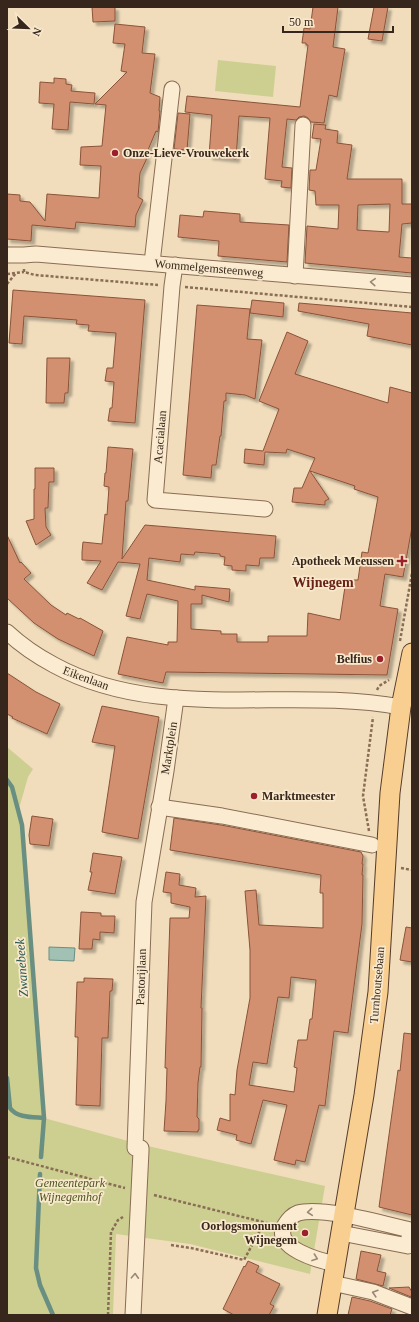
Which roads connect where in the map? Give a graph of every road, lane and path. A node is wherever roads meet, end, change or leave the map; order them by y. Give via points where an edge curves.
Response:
1 (172, 89) dead end
2 (303, 125) dead end
3 (7, 255) edge
4 (152, 263) junction
5 (24, 265) dead end
6 (175, 265) junction
7 (24, 272) junction
8 (16, 273) junction
9 (7, 274) edge
10 (295, 276) junction
11 (7, 284) edge
12 (412, 285) edge
13 (172, 286) junction
14 (412, 307) edge
15 (265, 509) dead end
16 (412, 573) edge
17 (7, 632) edge
18 (405, 651) edge
19 (392, 679) dead end
20 (376, 694) dead end
21 (176, 698) junction
22 (401, 707) junction
23 (373, 718) dead end
24 (159, 806) junction
25 (372, 845) joint
26 (7, 1157) edge
27 (139, 1191) junction
28 (126, 1216) dead end
29 (264, 1223) junction
30 (342, 1224) junction
31 (283, 1228) junction
32 (171, 1245) dead end
33 (336, 1264) junction
34 (332, 1283) junction
35 (412, 1307) edge
36 (108, 1315) edge
37 (133, 1315) edge
38 (327, 1315) edge

1 - 4 street
2 - 10 street
3 - 4 street, Wommelgemsteenweg via 36,254
4 - 6 street, Wommelgemsteenweg
5 - 7 path
6 - 10 street, Wommelgemsteenweg
6 - 13 street, Acacialaan
7 - 8 path
7 - 13 path
8 - 9 path
8 - 11 path
12 -> 10 street, Wommelgemsteenweg
13 - 14 path
13 - 15 street, Acacialaan via 155,500
16 - 18 path
17 - 21 street, Eikenlaan via 37,656 95,683
18 - 22 main road, Turnhoutsebaan
19 - 20 path via 379,686
21 - 22 street via 367,701
21 - 24 street, Marktplein
22 - 30 main road, Turnhoutsebaan via 389,800 378,992
23 - 25 path via 363,796
24 - 25 street
24 - 27 street, Pastorijlaan via 144,902 135,1148 141,1148
26 - 27 path
27 - 29 path
37 -> 27 street
28 - 36 path via 118,1220 111,1232
29 - 31 path
29 - 32 path via 244,1260
30 -> 31 street via 318,1211 293,1215
30 - 33 main road, Turnhoutsebaan
31 -> 33 street via 284,1238 289,1245 322,1261
33 - 34 main road, Turnhoutsebaan
35 -> 34 street via 373,1292
34 - 38 main road, Turnhoutsebaan

